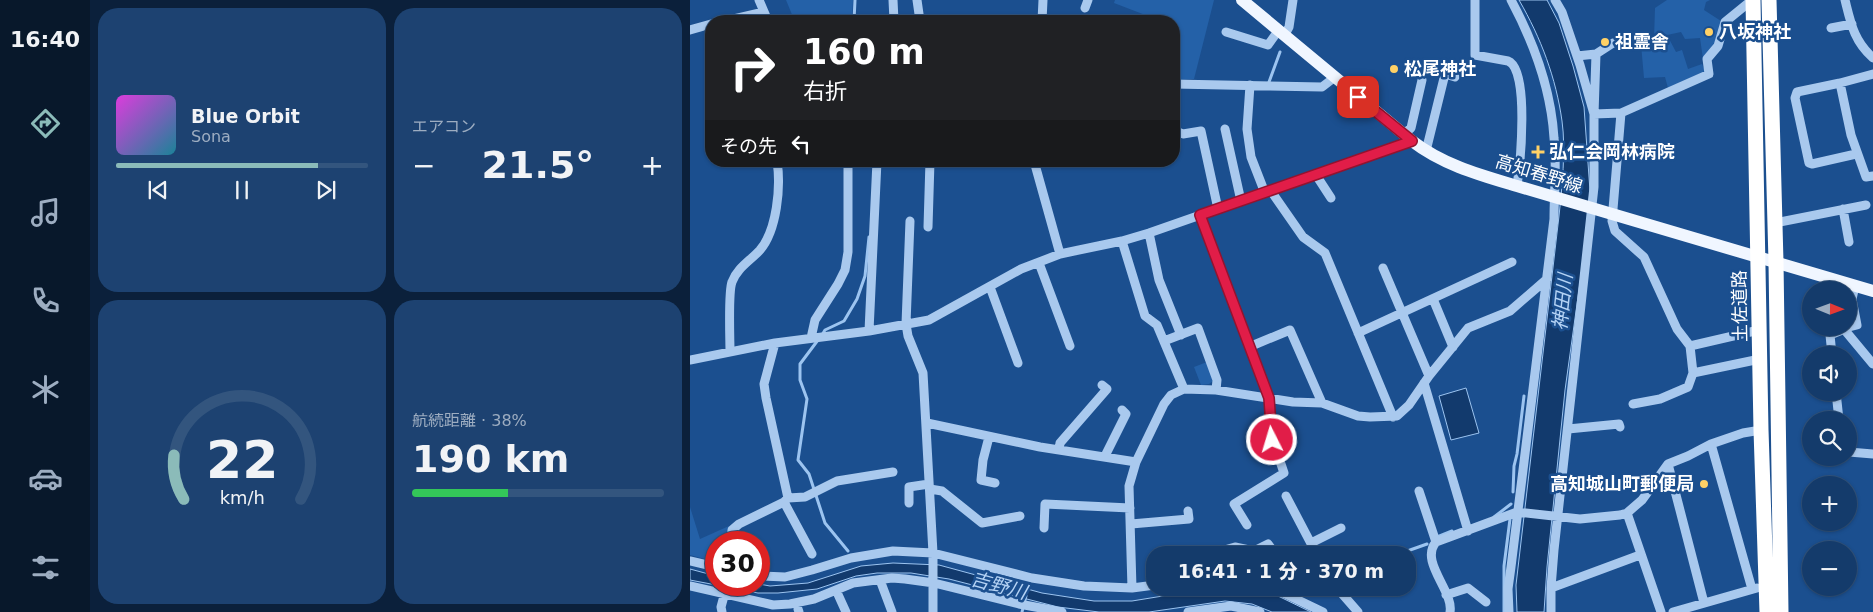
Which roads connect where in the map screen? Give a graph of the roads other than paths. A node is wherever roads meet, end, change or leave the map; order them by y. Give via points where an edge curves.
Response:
1 (759, 0) edge
2 (893, 0) edge
3 (917, 0) edge
4 (1043, 0) edge
5 (1242, 0) edge
6 (1293, 0) edge
7 (1475, 0) edge
8 (1511, 0) edge
9 (1555, 0) edge
10 (1561, 0) edge
11 (1753, 0) edge
12 (1769, 0) edge
13 (1845, 0) edge
14 (764, 12) junction
15 (1562, 12) junction
16 (751, 15) edge
17 (765, 15) edge
18 (894, 15) edge
19 (919, 15) edge
20 (1042, 15) edge
21 (1852, 24) junction
22 (705, 26) edge
23 (1831, 28) dead end
24 (690, 30) edge
25 (1226, 32) dead end
26 (1281, 34) junction
27 (1613, 43) dead end
28 (1596, 54) junction
29 (1577, 56) junction
30 (1873, 58) edge
31 (1873, 74) edge
32 (1455, 77) dead end
33 (1335, 78) junction
34 (1422, 80) dead end
35 (1840, 83) junction
36 (1180, 84) edge
37 (1250, 85) junction
38 (1621, 113) junction
39 (1594, 114) junction
40 (1225, 129) dead end
41 (1180, 133) edge
42 (1408, 138) junction
43 (1426, 151) junction
44 (1856, 154) junction
45 (778, 167) edge
46 (848, 167) edge
47 (877, 167) edge
48 (930, 167) edge
49 (1036, 167) edge
50 (1316, 175) junction
51 (1873, 176) edge
52 (1517, 186) junction
53 (1268, 192) junction
54 (1555, 197) junction
55 (1331, 198) dead end
56 (1241, 201) junction
57 (1866, 205) dead end
58 (1592, 208) junction
59 (1218, 209) junction
60 (1843, 210) junction
61 (1614, 214) junction
62 (1200, 215) junction
63 (910, 221) dead end
64 (1775, 223) junction
65 (928, 227) dead end
66 (1148, 233) junction
67 (1122, 241) junction
68 (1849, 242) dead end
69 (1060, 254) junction
70 (1758, 256) junction
71 (1512, 262) dead end
72 (1776, 262) junction
73 (1038, 263) junction
74 (1383, 268) dead end
75 (1547, 279) junction
76 (1823, 281) edge
77 (990, 286) junction
78 (1858, 287) edge
79 (1873, 291) edge
80 (1433, 299) junction
81 (1402, 314) junction
82 (906, 324) junction
83 (1759, 330) junction
84 (869, 331) junction
85 (1358, 333) junction
86 (1181, 335) junction
87 (1852, 336) edge
88 (813, 338) junction
89 (1164, 341) junction
90 (775, 343) junction
91 (1070, 346) dead end
92 (1249, 346) junction
93 (1690, 346) junction
94 (1453, 347) junction
95 (730, 352) junction
96 (1760, 359) junction
97 (690, 360) edge
98 (1018, 363) dead end
99 (1873, 364) edge
100 (1693, 373) junction
101 (1427, 380) junction
102 (1102, 385) dead end
103 (1184, 389) junction
104 (1216, 390) junction
105 (1269, 398) junction
106 (1322, 402) junction
107 (1634, 404) dead end
108 (1122, 410) dead end
109 (1393, 418) junction
110 (927, 423) junction
111 (1620, 427) dead end
112 (1568, 429) junction
113 (1761, 430) junction
114 (989, 437) junction
115 (1711, 444) junction
116 (1059, 450) junction
117 (1857, 453) edge
118 (1873, 454) edge
119 (1105, 456) junction
120 (1136, 462) junction
121 (1668, 464) junction
122 (892, 472) dead end
123 (995, 483) dead end
124 (930, 486) junction
125 (1419, 491) dead end
126 (1286, 496) dead end
127 (786, 500) junction
128 (910, 503) dead end
129 (1130, 508) junction
130 (1188, 511) dead end
131 (1519, 512) junction
132 (1627, 513) junction
133 (1020, 516) dead end
134 (1556, 516) junction
135 (1131, 524) junction
136 (1247, 525) dead end
137 (1044, 528) dead end
138 (1341, 528) dead end
139 (732, 531) edge
140 (1468, 531) junction
141 (1436, 542) junction
142 (1311, 543) junction
143 (1312, 546) edge
144 (812, 554) dead end
145 (1640, 554) junction
146 (933, 556) junction
147 (690, 561) edge
148 (705, 564) edge
149 (770, 576) edge
150 (880, 580) junction
151 (934, 581) junction
152 (690, 586) edge
153 (1146, 586) edge
154 (705, 588) edge
155 (1132, 588) junction
156 (1550, 588) junction
157 (1766, 588) junction
158 (836, 590) junction
159 (1446, 595) junction
160 (724, 596) edge
161 (745, 596) edge
162 (1290, 596) edge
163 (1344, 596) edge
164 (1486, 602) dead end
165 (1704, 603) junction
166 (1217, 610) edge
167 (1198, 611) edge
168 (722, 612) edge
169 (846, 612) edge
170 (892, 612) edge
171 (933, 612) edge
172 (1062, 612) edge
173 (1188, 612) edge
174 (1260, 612) edge
175 (1323, 612) edge
176 (1358, 612) edge
177 (1450, 612) edge
178 (1509, 612) edge
179 (1551, 612) edge
180 (1661, 612) edge
181 (1673, 612) edge
182 (1766, 612) edge
183 (1781, 612) edge

1 - 14 street
2 - 18 street
3 - 19 street
4 - 20 street
5 - 26 main road, 高知春野線
6 - 26 street via 1288,27
7 - 52 street via 1475,55 1508,61 1516,69 1522,126
8 - 54 street via 1538,60 1550,100
9 - 15 street
10 - 15 street
11 - 38 street via 1725,22 1718,46 1707,59 1709,74
11 - 70 highway, 土佐道路
12 - 64 highway, 土佐道路
13 - 21 street
14 - 16 street
14 - 17 street
15 - 29 street
21 - 23 street
21 - 30 street via 1862,48
22 - 24 street
25 - 26 street via 1268,45
26 - 33 main road, 高知春野線
27 - 28 street
28 - 29 street
28 - 39 street
29 - 39 street
31 - 35 street
32 - 43 street via 1445,74
33 - 37 street via 1322,87
33 - 42 main road, 高知春野線
34 - 42 street
35 - 44 street
35 - 44 street via 1797,92 1794,98 1809,163
36 - 37 street
37 - 53 street via 1247,129 1252,156
38 - 39 street
38 - 61 street
39 - 58 street
40 - 56 street
41 - 59 street via 1201,130
42 - 43 main road, 高知春野線
42 - 50 street via 1398,145
43 - 52 main road, 高知春野線 via 1460,168
44 - 51 street via 1866,177
45 - 95 street via 772,231 760,250 739,269 731,284
46 - 88 street via 845,270 815,320
47 - 84 street
48 - 65 street
49 - 69 street
50 - 53 street
50 - 55 street
52 - 54 main road, 高知春野線
53 - 56 street
53 - 85 street via 1303,237 1325,253
54 - 58 main road, 高知春野線
54 - 75 street
56 - 59 street
57 - 60 street
58 - 61 main road, 高知春野線
58 - 112 street
59 - 62 street
60 - 64 street
60 - 68 street
61 - 70 main road, 高知春野線
61 - 93 street via 1612,222 1616,231 1644,257 1677,329
62 - 66 street
62 - 92 street
63 - 82 street
64 - 72 highway, 土佐道路
66 - 67 street
66 - 86 street via 1159,280
67 - 69 street
67 - 89 street via 1145,316 1157,326
69 - 73 street
70 - 72 main road, 高知春野線
70 - 83 highway, 土佐道路
71 - 80 street
72 - 76 main road, 高知春野線
72 - 157 highway, 土佐道路
73 - 77 street
73 - 91 street
74 - 81 street
75 - 94 street via 1510,311 1468,328
75 - 131 street
77 - 82 street via 929,320
77 - 98 street
78 - 79 main road, 高知春野線
80 - 81 street
80 - 94 street
81 - 85 street
81 - 101 street
82 - 84 street
82 - 110 street via 922,373
83 - 93 street
83 - 96 highway, 土佐道路
84 - 88 street
85 - 109 street
86 - 89 street
86 - 104 street via 1198,328 1217,380
87 - 99 street
88 - 90 street
89 - 103 street
90 - 95 street
90 - 127 street via 764,384
92 - 105 street
92 - 106 street via 1290,330
93 - 100 street
94 - 101 street
95 - 97 street
96 - 100 street
96 - 113 highway, 土佐道路
100 - 107 street via 1688,387 1660,399
101 - 109 street via 1402,414
101 - 140 street
102 - 116 street via 1107,389 1060,443
103 - 104 street
103 - 120 street via 1171,395 1164,404
104 - 105 street
105 - 106 street
105 - 136 street via 1272,440 1284,473 1234,504
106 - 109 street via 1358,416
108 - 119 street via 1126,414
110 - 114 street
110 - 124 street
111 - 112 street via 1619,424
112 - 134 street
113 - 115 street
113 - 157 highway, 土佐道路
114 - 116 street
114 - 123 street via 981,480
115 - 121 street
115 - 157 street
116 - 119 street
117 - 118 street
119 - 120 street
120 - 129 street via 1129,486
121 - 132 street via 1642,500
121 - 165 street
122 - 127 street via 837,481 805,497
124 - 128 street via 909,486
124 - 133 street via 942,491 982,523
124 - 146 street
125 - 141 street
126 - 142 street
127 - 139 street
127 - 144 street
129 - 135 street
129 - 137 street via 1045,504
130 - 135 street via 1189,519
131 - 134 street
131 - 140 street
131 - 178 street via 1508,589
132 - 134 street via 1580,519
132 - 145 street
134 - 156 street
135 - 155 street
138 - 142 street
140 - 141 street
141 - 159 street via 1433,563
142 - 143 street
145 - 156 street
145 - 180 street
146 - 149 street via 893,551 851,558 785,577
146 - 151 street
146 - 155 street via 1032,578 1084,586
147 - 148 street
150 - 151 street
150 - 158 street via 853,583
150 - 170 street
151 - 171 street
151 - 172 street
152 - 154 street
153 - 155 street
156 - 179 street
157 - 165 street
157 - 182 highway, 土佐道路
157 - 183 highway, 土佐道路
158 - 161 street via 790,604 773,605
158 - 169 street
159 - 164 street via 1468,588
159 - 177 street
160 - 168 street
162 - 175 street
163 - 176 street
165 - 181 street
166 - 167 street
166 - 174 street via 1231,606
167 - 173 street

